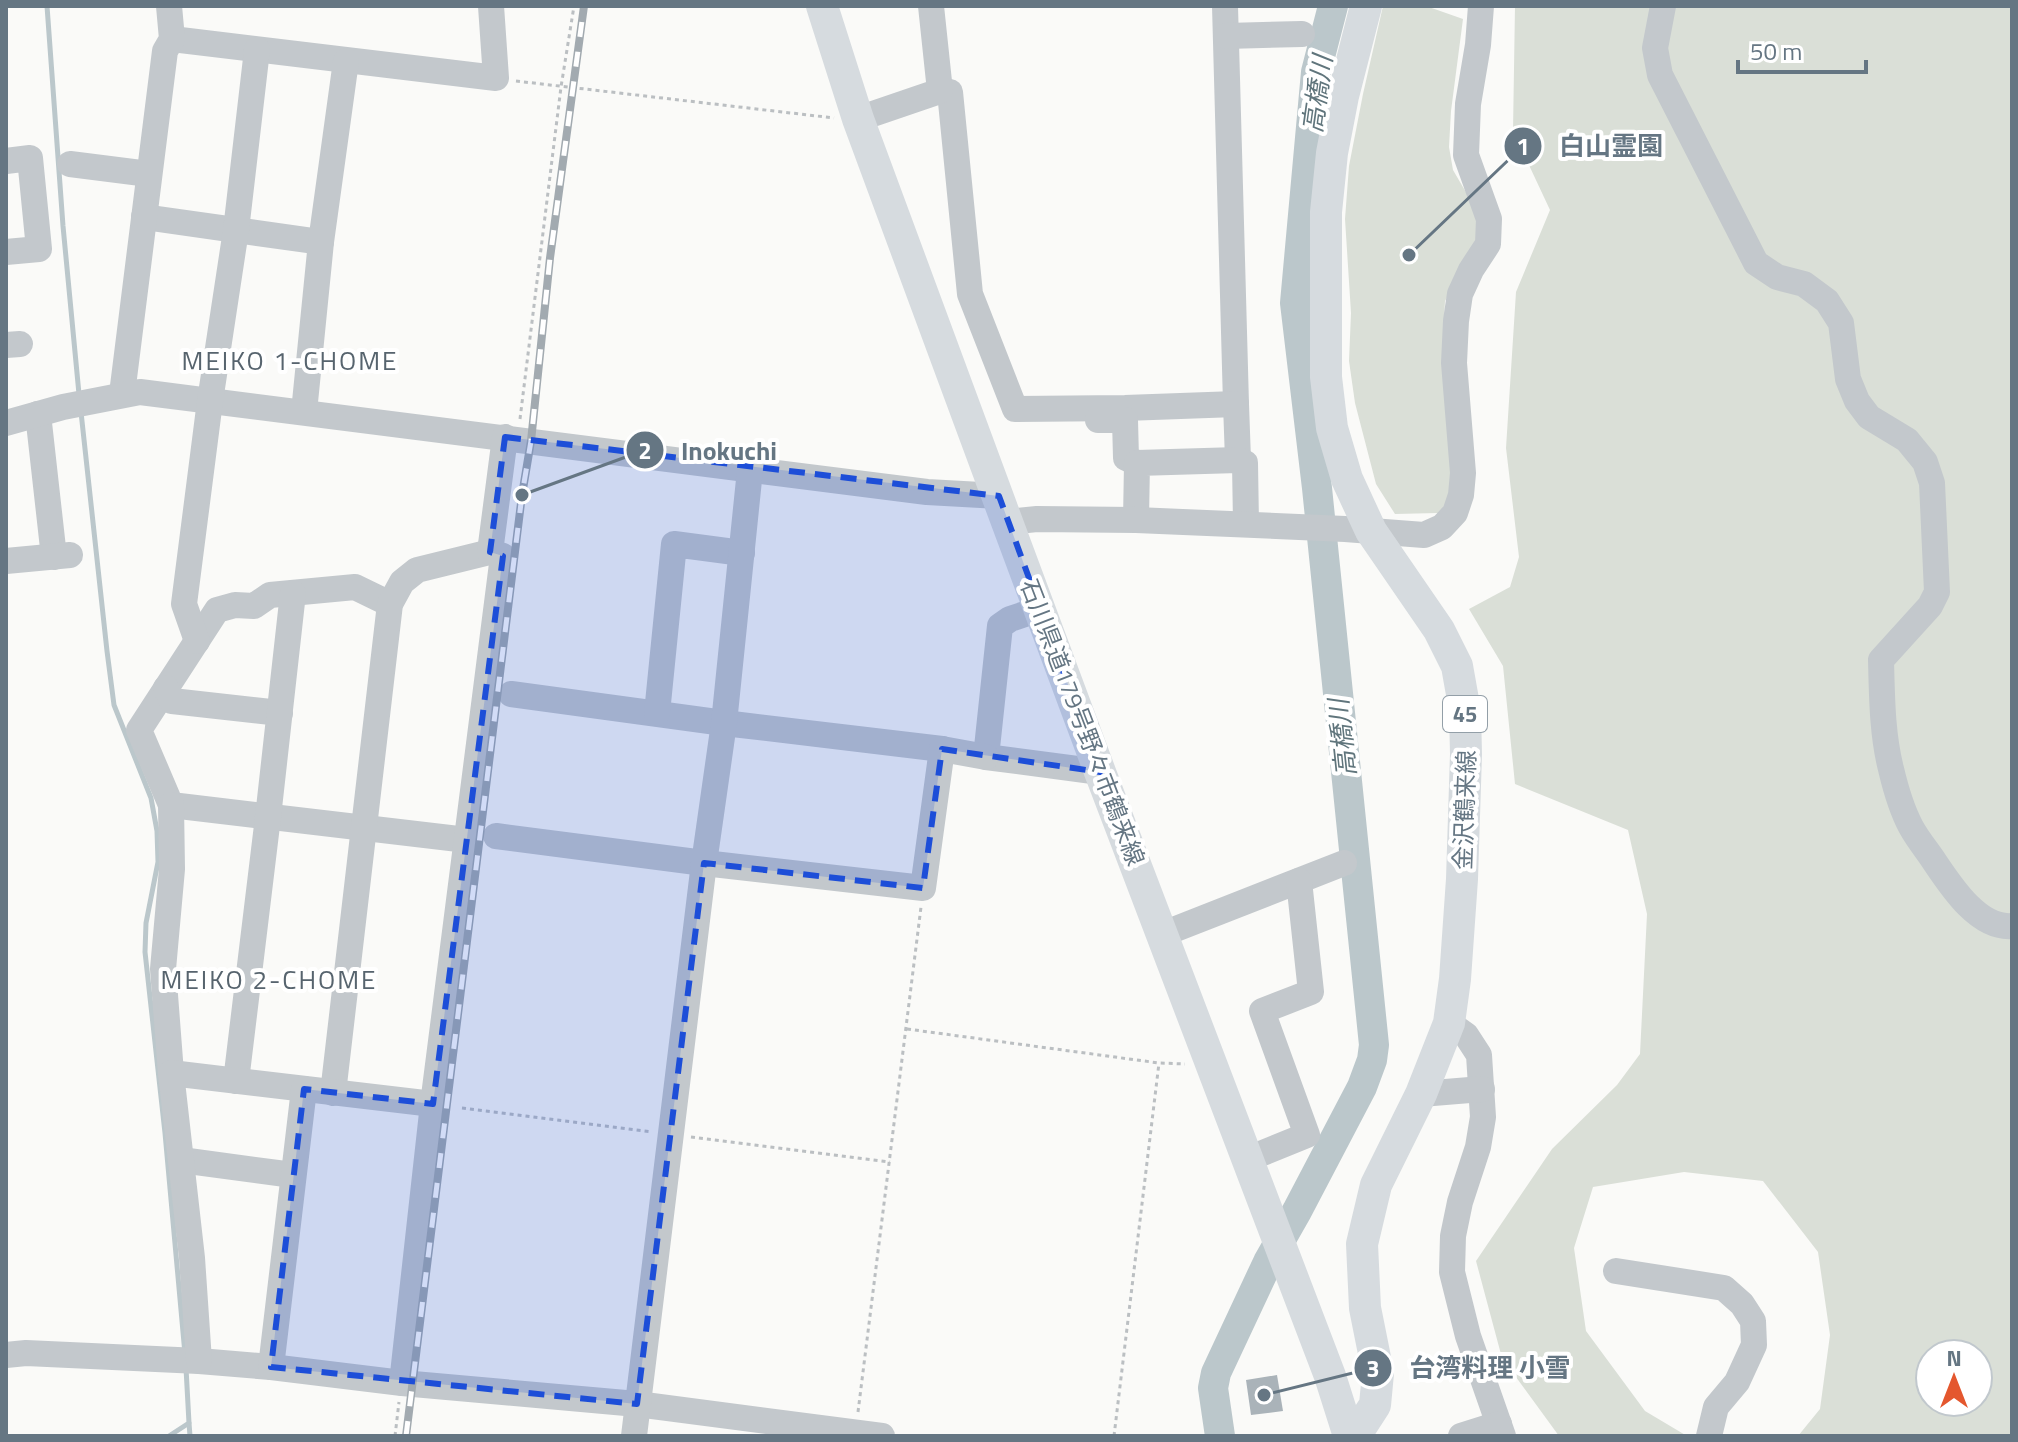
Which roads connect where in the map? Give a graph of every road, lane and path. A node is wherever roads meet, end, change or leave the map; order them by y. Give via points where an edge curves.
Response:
1 (169, 6) edge
2 (491, 6) edge
3 (574, 6) edge
4 (822, 6) edge
5 (931, 6) edge
6 (1225, 6) edge
7 (1366, 6) edge
8 (1481, 6) edge
9 (1663, 6) edge
10 (1302, 34) dead end
11 (1226, 36) junction
12 (172, 39) junction
13 (257, 50) junction
14 (346, 61) junction
15 (496, 78) junction
16 (561, 87) junction
17 (940, 91) junction
18 (858, 119) junction
19 (6, 161) edge
20 (70, 164) dead end
21 (149, 174) junction
22 (144, 217) junction
23 (236, 230) junction
24 (321, 242) junction
25 (6, 252) edge
26 (122, 394) junction
27 (210, 401) junction
28 (1236, 404) junction
29 (304, 412) junction
30 (38, 414) junction
31 (1038, 421) dead end
32 (6, 423) edge
33 (511, 438) junction
34 (1238, 460) junction
35 (1137, 463) junction
36 (750, 470) junction
37 (1003, 509) junction
38 (1136, 520) junction
39 (1246, 524) junction
40 (1371, 531) junction
41 (490, 552) junction
42 (742, 553) junction
43 (6, 561) edge
44 (293, 593) junction
45 (390, 604) junction
46 (1040, 609) junction
47 (197, 641) junction
48 (166, 688) junction
49 (511, 694) dead end
50 (280, 713) junction
51 (657, 713) junction
52 (724, 723) junction
53 (942, 749) junction
54 (986, 757) junction
55 (1100, 772) junction
56 (171, 805) junction
57 (268, 817) junction
58 (364, 828) junction
59 (496, 836) dead end
60 (467, 840) junction
61 (704, 863) junction
62 (1344, 863) dead end
63 (1299, 881) junction
64 (923, 888) junction
65 (2012, 926) edge
66 (1163, 934) junction
67 (1449, 1023) junction
68 (907, 1029) junction
69 (171, 1073) junction
70 (236, 1081) junction
71 (304, 1089) junction
72 (1482, 1089) junction
73 (333, 1093) junction
74 (1421, 1094) junction
75 (433, 1104) junction
76 (1248, 1159) junction
77 (181, 1160) junction
78 (293, 1175) junction
79 (1616, 1271) dead end
80 (6, 1355) edge
81 (189, 1360) junction
82 (271, 1367) junction
83 (402, 1383) junction
84 (637, 1404) junction
85 (1501, 1430) edge
86 (863, 1434) edge
87 (395, 1436) edge
88 (634, 1436) edge
89 (1114, 1436) edge
90 (1349, 1436) edge
91 (1355, 1436) edge
92 (1461, 1436) edge
93 (1709, 1436) edge

1 - 12 street
2 - 15 street
3 - 16 path
4 - 18 main road, 石川県道179号野々市鶴来線
5 - 17 street
6 - 11 street
7 - 40 main road, 金沢鶴来線 / 45 via 1330,168 1326,377 1332,428 1347,479
8 - 40 street via 1466,155 1489,219 1488,244 1460,294 1456,321 1461,495 1455,513 1424,535
9 - 65 street via 1655,48 1660,75 1756,263 1777,277 1804,284 1827,301 1841,323 1848,379 1857,401 1869,417 1907,440 1925,462 1932,483 1937,592 1881,660 1891,769 1910,826 1955,891 1982,917
10 - 11 street
11 - 28 street
12 - 13 street
12 - 21 street via 165,51
13 - 14 street
13 - 23 street
14 - 15 street
14 - 24 street
15 - 16 path
16 - 18 path
16 - 33 path
17 - 18 street
17 - 28 street via 950,92 970,294 1015,409
18 - 37 main road, 石川県道179号野々市鶴来線
19 - 25 street via 30,158 39,249
20 - 21 street
21 - 22 street
22 - 23 street
22 - 26 street
23 - 24 street
23 - 27 street
24 - 29 street
26 - 27 street
26 - 30 street
27 - 29 street
27 - 47 street via 184,604
28 - 34 street
29 - 33 street
30 - 32 street
30 - 43 street via 63,556
31 - 35 street via 1125,420 1126,458
33 - 36 street
33 - 41 street
34 - 35 street
34 - 39 street via 1245,463
35 - 38 street
36 - 37 street via 927,492
36 - 42 street
37 - 38 street via 1037,519
37 - 46 main road, 石川県道179号野々市鶴来線
38 - 39 street
39 - 40 street
40 - 67 main road, 金沢鶴来線 / 45 via 1439,630 1457,666 1465,711 1462,879
41 - 45 street via 417,570 402,582
41 - 60 street via 503,556
42 - 51 street via 674,544
42 - 52 street
44 - 45 street via 355,587
44 - 47 street via 270,595 254,606 217,610
44 - 50 street
45 - 58 street
46 - 54 street via 1000,626
46 - 55 main road, 石川県道179号野々市鶴来線
47 - 48 street
48 - 50 street via 172,701
48 - 56 street via 139,730
49 - 51 street
50 - 57 street
51 - 52 street
52 - 53 street
52 - 61 street
53 - 54 street
53 - 64 street
54 - 55 street
55 - 66 main road, 石川県道179号野々市鶴来線
56 - 57 street
56 - 69 street via 172,869 163,969
57 - 58 street
57 - 70 street
58 - 60 street
58 - 73 street
59 - 61 street
60 - 75 street
61 - 64 street
61 - 84 street
62 - 63 street
63 - 66 street
63 - 76 street via 1311,992 1262,1011 1307,1135
64 - 68 path
66 - 76 main road, 石川県道179号野々市鶴来線
67 - 72 street via 1466,1035 1479,1055
67 - 74 main road, 金沢鶴来線 / 45
68 - 86 path
68 - 89 path via 1159,1063
69 - 70 street
69 - 77 street
70 - 71 street
71 - 73 street
71 - 78 street
72 - 74 street
72 - 85 street via 1483,1117 1453,1236 1452,1272
73 - 75 street
74 - 91 main road, 金沢鶴来線 / 45 via 1376,1185 1362,1244 1365,1308 1378,1373 1375,1405
75 - 83 street
76 - 90 main road, 石川県道179号野々市鶴来線
77 - 78 street
77 - 81 street via 192,1258
78 - 82 street
79 - 93 street via 1724,1288 1753,1321 1754,1345 1737,1382 1716,1407
80 - 81 street
81 - 82 street
82 - 83 street
83 - 84 street
83 - 87 path
84 - 86 street
84 - 88 street
85 - 92 street

